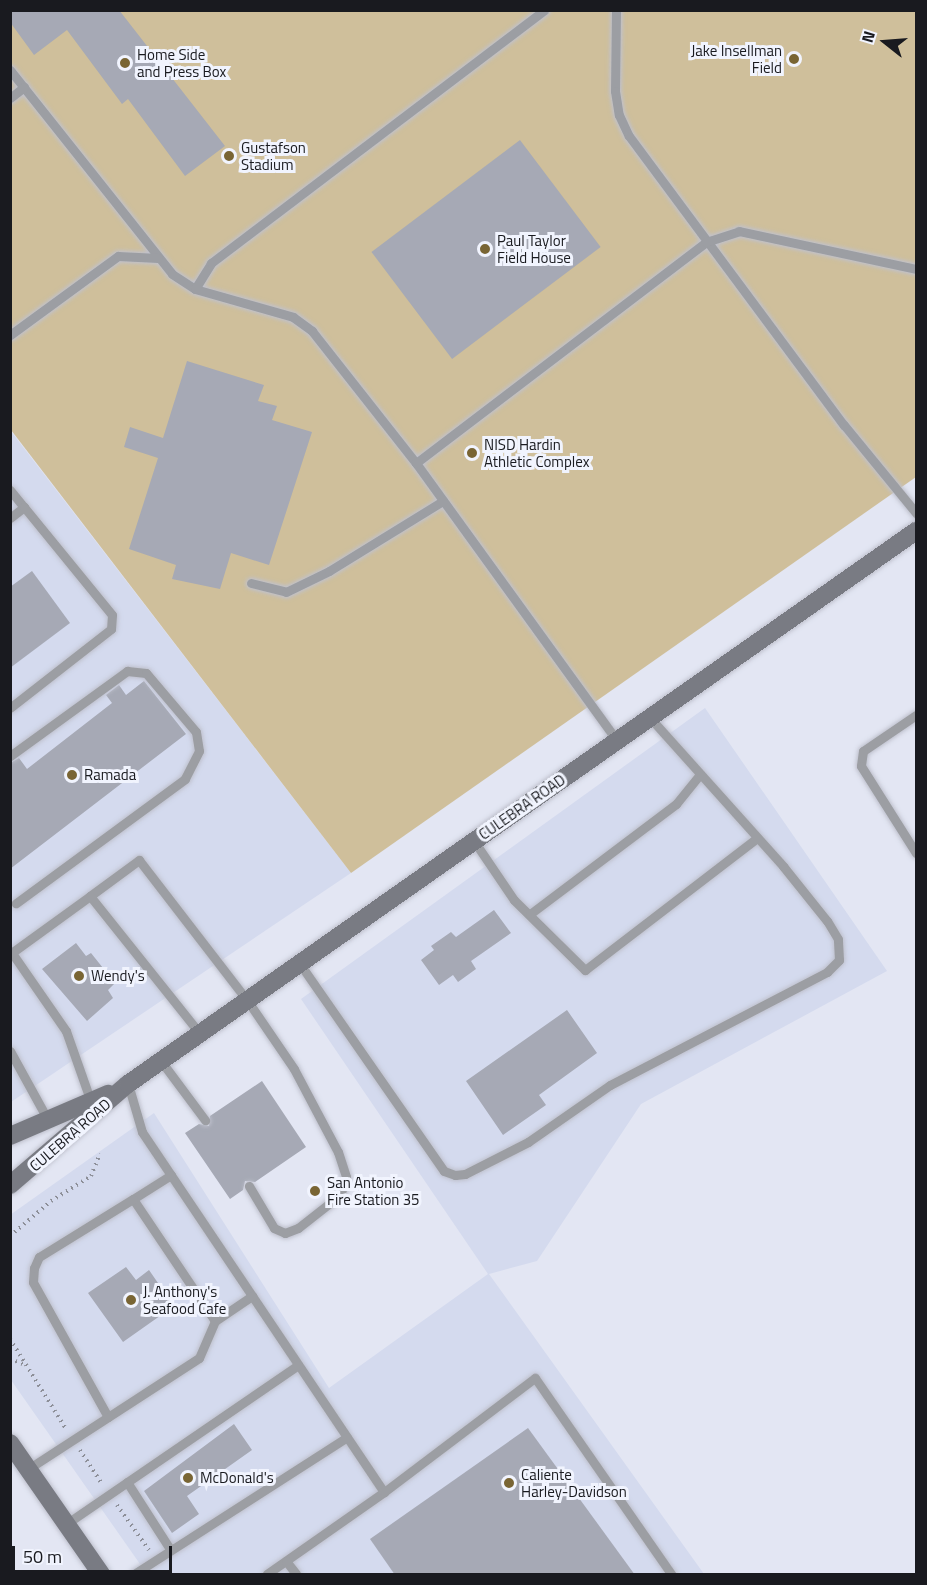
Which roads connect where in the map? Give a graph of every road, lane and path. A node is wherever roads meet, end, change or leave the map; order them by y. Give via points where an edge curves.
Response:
1 (544, 10) edge
2 (616, 10) edge
3 (10, 70) edge
4 (24, 87) junction
5 (10, 98) edge
6 (706, 242) junction
7 (158, 258) junction
8 (916, 269) edge
9 (195, 289) junction
10 (10, 335) edge
11 (416, 463) junction
12 (10, 490) edge
13 (443, 501) junction
14 (24, 507) junction
15 (916, 513) edge
16 (10, 518) edge
17 (915, 534) edge
18 (251, 583) dead end
19 (10, 708) edge
20 (916, 715) edge
21 (650, 718) junction
22 (617, 741) junction
23 (10, 756) edge
24 (699, 776) junction
25 (757, 838) junction
26 (474, 841) junction
27 (916, 853) edge
28 (90, 896) junction
29 (16, 903) dead end
30 (530, 914) junction
31 (11, 953) edge
32 (300, 964) junction
33 (248, 1000) junction
34 (200, 1034) junction
35 (12, 1055) edge
36 (161, 1061) junction
37 (128, 1084) junction
38 (91, 1102) junction
39 (48, 1120) junction
40 (205, 1120) dead end
41 (10, 1136) edge
42 (100, 1154) dead end
43 (171, 1175) junction
44 (10, 1185) edge
45 (249, 1186) dead end
46 (133, 1199) junction
47 (10, 1236) edge
48 (252, 1296) junction
49 (215, 1321) junction
50 (10, 1339) edge
51 (10, 1359) edge
52 (26, 1365) junction
53 (298, 1365) junction
54 (108, 1417) junction
55 (347, 1437) junction
56 (73, 1440) junction
57 (10, 1443) edge
58 (28, 1469) junction
59 (127, 1482) junction
60 (384, 1492) junction
61 (109, 1494) junction
62 (66, 1524) junction
63 (170, 1549) junction
64 (156, 1559) junction
65 (286, 1562) junction
66 (101, 1575) edge
67 (134, 1575) edge
68 (267, 1575) edge
69 (296, 1575) edge
70 (671, 1575) edge

1 - 9 lane via 211,263
2 - 6 lane via 615,91 619,115 645,161
3 - 4 lane
4 - 5 lane
4 - 7 lane
6 - 8 lane via 739,231
6 - 11 lane
6 - 15 lane via 857,442
7 - 9 lane
7 - 10 lane via 118,256
9 - 11 lane via 293,317 303,324
11 - 13 lane
12 - 14 lane
13 - 18 lane via 329,571 286,592
13 - 22 lane
14 - 16 lane
14 - 19 lane via 112,615 111,629
17 - 21 main road, CULEBRA ROAD
20 - 27 lane via 863,751 861,766
21 - 22 main road, CULEBRA ROAD
21 - 24 lane
22 - 26 main road, CULEBRA ROAD
23 - 29 lane via 127,670 146,673 196,732 199,751 185,779
24 - 25 lane
24 - 30 lane via 676,804
25 - 30 lane via 585,970
25 - 32 lane via 828,921 838,939 839,960 827,972 610,1085 528,1142 465,1174 444,1171
26 - 30 lane via 514,900
26 - 32 main road, CULEBRA ROAD
28 - 31 lane
28 - 33 lane via 139,860
28 - 34 lane
31 - 38 lane via 66,1031
32 - 33 main road, CULEBRA ROAD
33 - 34 main road, CULEBRA ROAD
33 - 45 lane via 294,1069 338,1152 346,1177 340,1195 298,1228 285,1233 274,1228
34 - 36 main road, CULEBRA ROAD
35 - 39 lane
36 - 37 main road, CULEBRA ROAD
36 - 40 lane
37 - 38 main road, CULEBRA ROAD
37 - 43 lane via 142,1132
37 - 44 main road, CULEBRA ROAD
38 - 39 main road, CULEBRA ROAD
39 - 41 main road, CULEBRA ROAD
42 - 47 path via 91,1176 51,1201
43 - 46 lane
43 - 48 lane
46 - 49 lane
46 - 54 lane via 39,1257 34,1268 33,1282
48 - 49 lane
48 - 53 lane
49 - 54 lane via 199,1358
50 - 52 path
51 - 52 path
52 - 56 path
53 - 55 lane
53 - 59 lane
54 - 56 lane
55 - 60 lane
55 - 63 lane
56 - 58 lane
56 - 61 path
57 - 58 main road
58 - 62 main road
59 - 61 lane
59 - 63 lane
60 - 65 lane
60 - 70 lane via 535,1378
61 - 62 lane
61 - 64 path
62 - 66 main road
63 - 64 lane
64 - 67 lane
65 - 68 lane
65 - 69 lane

